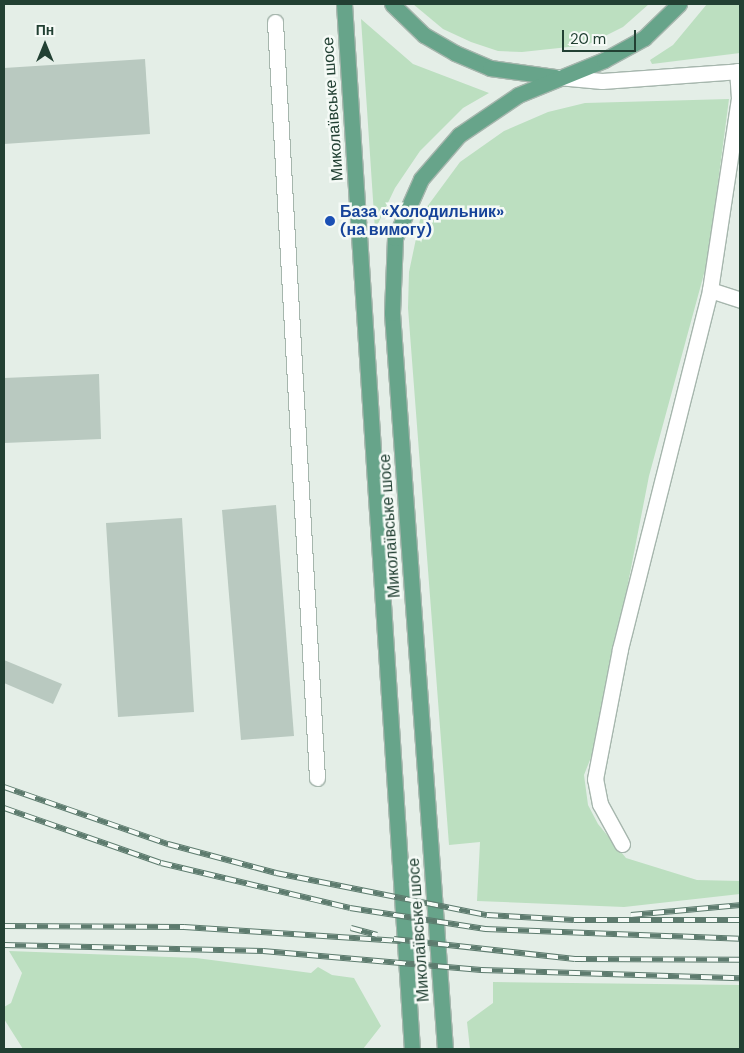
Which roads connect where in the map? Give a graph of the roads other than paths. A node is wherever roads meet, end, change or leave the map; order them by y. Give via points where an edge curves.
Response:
1 (344, 4) edge
2 (392, 4) edge
3 (679, 4) edge
4 (275, 22) dead end
5 (739, 71) edge
6 (558, 77) junction
7 (710, 290) junction
8 (740, 300) edge
9 (317, 778) dead end
10 (622, 844) dead end
11 (411, 1048) edge
12 (445, 1049) edge

1 - 11 main road, Миколаївське шосе
2 - 6 main road via 424,36 455,53 490,68
3 - 6 main road, Миколаївське шосе via 644,38 604,60
4 - 9 street
5 - 6 street via 602,81
5 - 7 street via 739,98
6 - 12 main road, Миколаївське шосе via 484,116 441,154 421,179 401,217 392,264
7 - 8 street
7 - 10 street via 620,649 597,760 595,780 600,804

